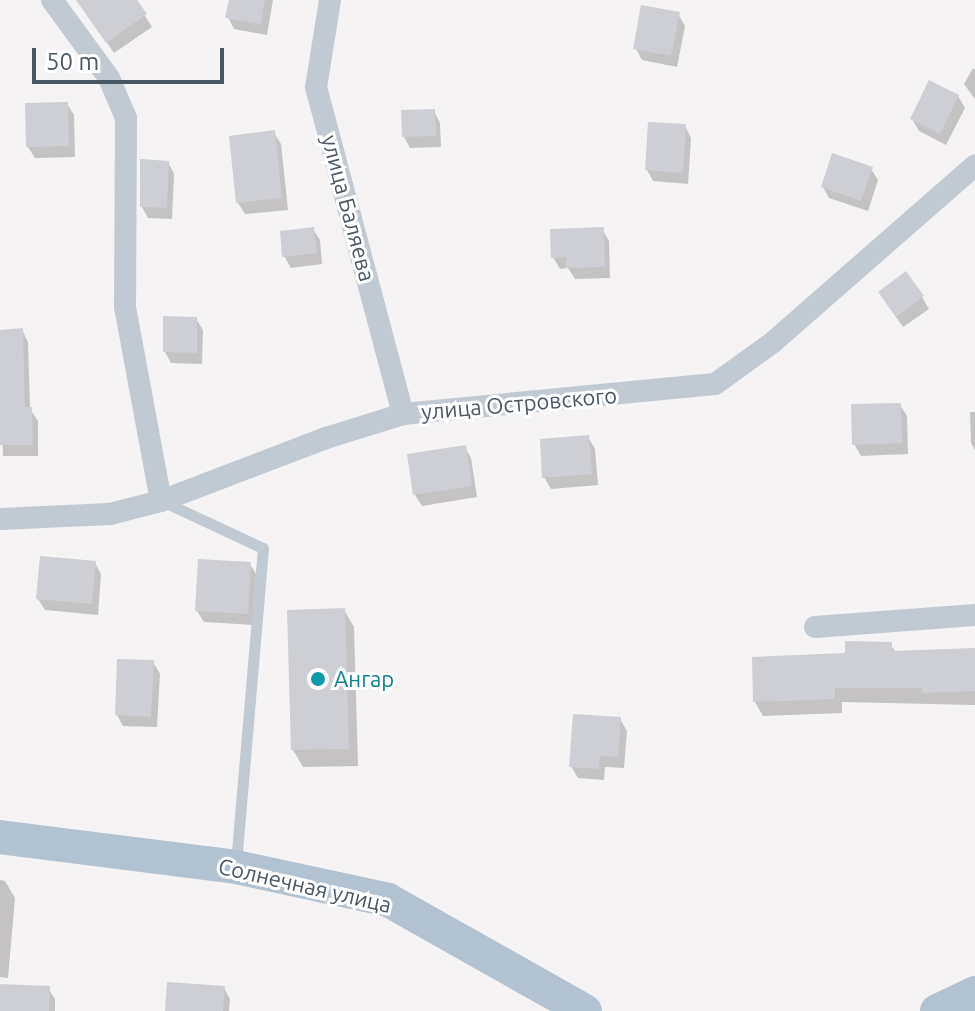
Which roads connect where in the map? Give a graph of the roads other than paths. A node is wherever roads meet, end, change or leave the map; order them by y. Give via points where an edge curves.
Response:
1 (52, 0) edge
2 (330, 0) edge
3 (975, 165) edge
4 (403, 414) junction
5 (161, 501) junction
6 (0, 519) edge
7 (975, 615) edge
8 (815, 627) dead end
9 (0, 837) edge
10 (236, 867) junction
11 (975, 993) edge
12 (585, 1011) edge
13 (937, 1011) edge

1 - 5 street via 109,78 126,118 125,307
2 - 4 street, улица Баляева via 316,87
3 - 4 street, улица Островского via 772,343 715,384
4 - 5 street, улица Островского
5 - 6 street, улица Островского via 110,514
5 - 10 lane via 263,548
7 - 8 street
9 - 10 main road, Солнечная улица
10 - 12 main road, Солнечная улица via 388,900
11 - 13 main road

